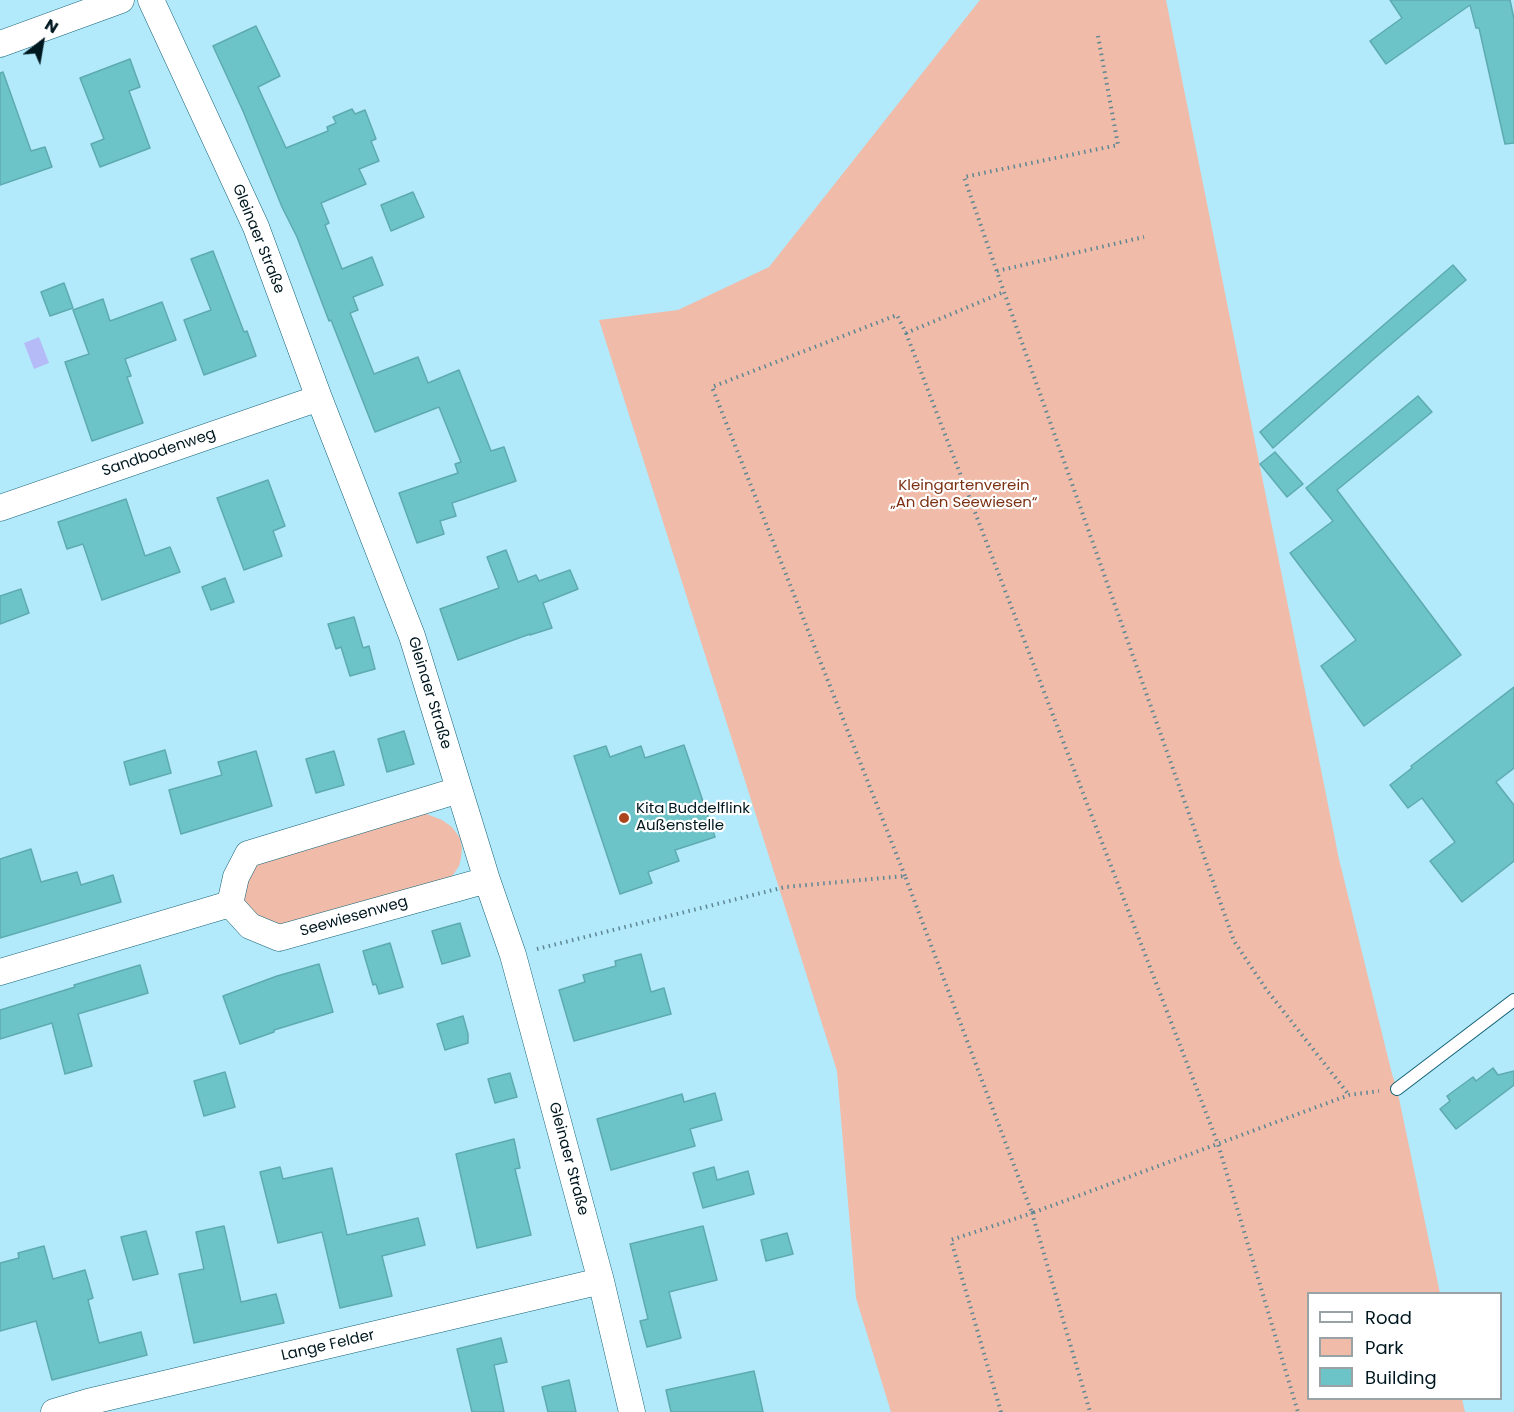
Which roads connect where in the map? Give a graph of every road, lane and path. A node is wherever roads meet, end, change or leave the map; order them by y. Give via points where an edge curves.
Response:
1 (121, 0) edge
2 (151, 0) edge
3 (1098, 36) dead end
4 (0, 44) edge
5 (1144, 237) dead end
6 (997, 271) junction
7 (1004, 292) junction
8 (906, 333) junction
9 (319, 398) junction
10 (0, 508) edge
11 (459, 790) junction
12 (905, 876) junction
13 (487, 880) junction
14 (230, 904) junction
15 (513, 955) junction
16 (0, 972) edge
17 (1514, 1000) edge
18 (1397, 1089) joint
19 (1349, 1095) junction
20 (1218, 1144) junction
21 (1032, 1213) junction
22 (602, 1281) junction
23 (54, 1412) edge
24 (632, 1412) edge
25 (1000, 1412) edge
26 (1090, 1412) edge
27 (1298, 1412) edge

1 - 4 street
2 - 9 street, Gleinaer Straße via 256,227
3 - 6 path via 1118,145 964,177
5 - 6 path
6 - 7 path
7 - 8 path
7 - 19 path via 1234,941 1266,989
8 - 12 path via 897,315 712,387
8 - 20 path
9 - 10 street, Sandbodenweg
9 - 11 street, Gleinaer Straße via 412,636
11 - 13 street, Gleinaer Straße
11 - 14 street via 248,854 236,877
12 - 15 path via 784,887
12 - 21 path
13 - 14 street, Seewiesenweg via 279,938 250,926
13 - 15 street, Gleinaer Straße
14 - 16 street
15 - 22 street, Gleinaer Straße
17 - 18 lane
18 - 19 path
19 - 20 path
20 - 21 path
20 - 27 path
21 - 25 path via 951,1240
21 - 26 path
22 - 23 street, Lange Felder
22 - 24 street, Gleinaer Straße

